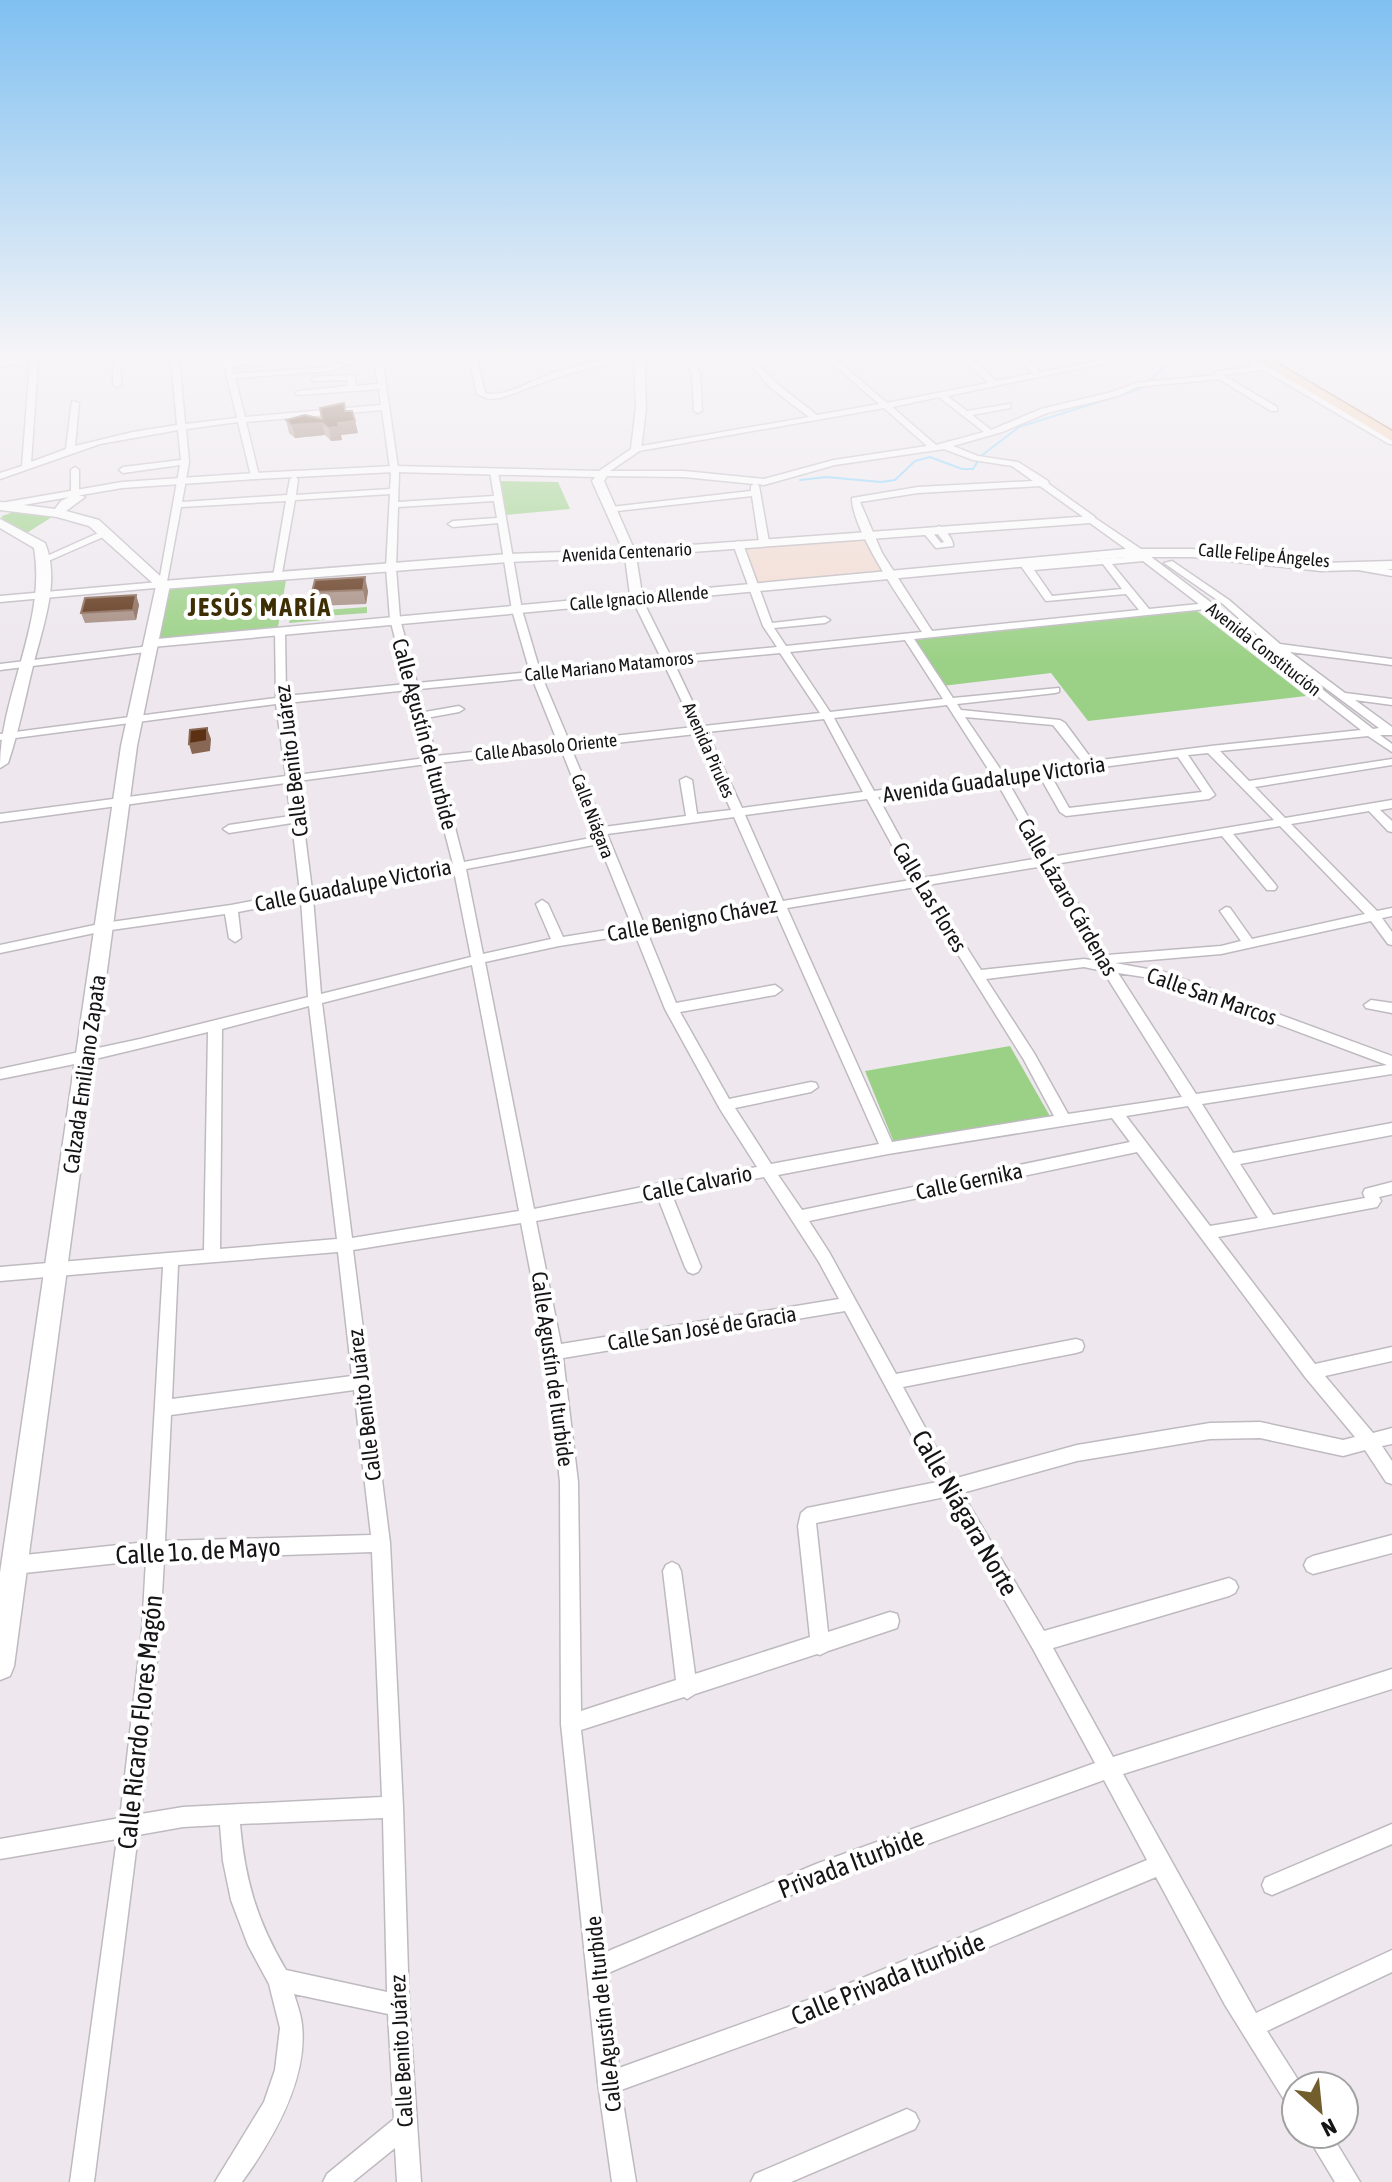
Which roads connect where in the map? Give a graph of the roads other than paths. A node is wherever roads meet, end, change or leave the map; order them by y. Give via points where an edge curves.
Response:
1 (27, 458) edge
2 (51, 458) edge
3 (185, 458) edge
4 (251, 458) edge
5 (392, 458) edge
6 (626, 458) edge
7 (866, 458) edge
8 (976, 458) edge
9 (185, 462) junction
10 (26, 468) junction
11 (75, 470) dead end
12 (123, 470) dead end
13 (394, 472) junction
14 (0, 476) edge
15 (255, 476) junction
16 (495, 476) junction
17 (600, 478) junction
18 (294, 479) junction
19 (756, 482) junction
20 (181, 483) junction
21 (1045, 483) junction
22 (395, 491) junction
23 (755, 493) junction
24 (77, 494) junction
25 (291, 498) junction
26 (499, 498) junction
27 (176, 505) junction
28 (395, 505) junction
29 (0, 507) edge
30 (17, 509) junction
31 (611, 510) junction
32 (58, 513) junction
33 (0, 516) edge
34 (1092, 519) junction
35 (503, 520) junction
36 (0, 523) edge
37 (453, 524) dead end
38 (107, 532) junction
39 (866, 534) junction
40 (764, 542) junction
41 (738, 544) junction
42 (1140, 552) junction
43 (630, 553) junction
44 (508, 558) junction
45 (43, 560) junction
46 (1106, 562) junction
47 (1392, 562) edge
48 (1026, 565) junction
49 (391, 568) junction
50 (1361, 568) junction
51 (1392, 573) edge
52 (888, 574) junction
53 (278, 577) junction
54 (163, 585) junction
55 (752, 587) junction
56 (1127, 591) junction
57 (43, 595) junction
58 (636, 597) junction
59 (0, 599) edge
60 (1210, 606) junction
61 (517, 610) junction
62 (1145, 611) junction
63 (395, 619) junction
64 (825, 620) dead end
65 (768, 626) junction
66 (280, 631) junction
67 (928, 633) junction
68 (907, 636) junction
69 (151, 646) junction
70 (1277, 647) junction
71 (784, 649) junction
72 (667, 659) junction
73 (1392, 662) edge
74 (26, 664) junction
75 (0, 667) edge
76 (536, 674) junction
77 (412, 686) junction
78 (1055, 690) dead end
79 (1341, 695) junction
80 (281, 700) junction
81 (950, 701) junction
82 (1392, 702) edge
83 (459, 709) dead end
84 (959, 713) junction
85 (419, 716) junction
86 (828, 717) junction
87 (135, 721) junction
88 (702, 731) junction
89 (1391, 731) edge
90 (1369, 732) junction
91 (5, 737) edge
92 (565, 744) junction
93 (1211, 749) junction
94 (1392, 749) edge
95 (1181, 753) junction
96 (432, 760) junction
97 (1392, 762) edge
98 (0, 763) edge
99 (1090, 765) junction
100 (1043, 772) junction
101 (1000, 778) junction
102 (293, 779) junction
103 (686, 780) dead end
104 (1247, 785) junction
105 (870, 797) junction
106 (121, 804) junction
107 (1392, 804) edge
108 (1371, 807) junction
109 (737, 813) junction
110 (0, 818) edge
111 (298, 818) junction
112 (692, 818) junction
113 (1285, 822) junction
114 (1392, 828) edge
115 (229, 829) dead end
116 (1225, 832) junction
117 (601, 836) junction
118 (1046, 861) junction
119 (459, 864) junction
120 (918, 881) junction
121 (1271, 887) dead end
122 (307, 895) junction
123 (542, 904) dead end
124 (776, 904) junction
125 (231, 909) junction
126 (1226, 911) dead end
127 (1392, 912) edge
128 (1374, 916) junction
129 (104, 927) junction
130 (637, 927) junction
131 (235, 938) dead end
132 (1392, 941) edge
133 (559, 942) junction
134 (1249, 944) junction
135 (0, 949) edge
136 (479, 958) junction
137 (1105, 963) junction
138 (978, 975) junction
139 (775, 990) dead end
140 (315, 999) junction
141 (1371, 1005) dead end
142 (1392, 1008) edge
143 (672, 1009) junction
144 (215, 1025) junction
145 (85, 1058) junction
146 (1392, 1061) edge
147 (1392, 1069) edge
148 (0, 1074) edge
149 (811, 1087) dead end
150 (1192, 1101) junction
151 (725, 1105) junction
152 (1116, 1113) junction
153 (1063, 1119) junction
154 (1392, 1129) edge
155 (1138, 1146) junction
156 (888, 1148) junction
157 (1228, 1160) junction
158 (767, 1170) junction
159 (1392, 1188) edge
160 (662, 1189) junction
161 (529, 1216) junction
162 (800, 1217) junction
163 (1269, 1222) junction
164 (1208, 1233) junction
165 (345, 1245) junction
166 (212, 1257) junction
167 (171, 1260) junction
168 (693, 1267) dead end
169 (57, 1270) junction
170 (0, 1274) edge
171 (849, 1304) junction
172 (1076, 1346) dead end
173 (554, 1352) junction
174 (1392, 1354) edge
175 (1311, 1372) junction
176 (360, 1382) junction
177 (892, 1382) junction
178 (163, 1408) junction
179 (1392, 1436) edge
180 (1369, 1441) junction
181 (1392, 1476) edge
182 (949, 1488) junction
183 (381, 1543) junction
184 (1392, 1544) edge
185 (157, 1550) junction
186 (8, 1565) edge
187 (1313, 1565) dead end
188 (672, 1571) dead end
189 (1229, 1587) dead end
190 (890, 1621) dead end
191 (1040, 1642) junction
192 (820, 1646) junction
193 (0, 1666) edge
194 (1392, 1679) edge
195 (687, 1689) junction
196 (571, 1724) junction
197 (1109, 1768) junction
198 (393, 1807) junction
199 (229, 1814) junction
200 (129, 1827) junction
201 (1392, 1834) edge
202 (0, 1849) edge
203 (1162, 1864) junction
204 (1272, 1885) dead end
205 (1392, 1961) edge
206 (597, 1967) junction
207 (279, 1980) junction
208 (398, 2005) junction
209 (1252, 2026) junction
210 (1280, 2072) edge
211 (609, 2083) junction
212 (907, 2121) dead end
213 (405, 2125) junction
214 (1328, 2150) edge
215 (82, 2182) edge
216 (227, 2182) edge
217 (335, 2182) edge
218 (409, 2182) edge
219 (624, 2182) edge
220 (763, 2182) edge
221 (1348, 2182) edge

1 - 10 street
2 - 10 street
3 - 9 street
4 - 15 street
5 - 13 street, Calle Agustín de Iturbide
6 - 17 street
7 - 19 street
8 - 21 street via 1015,464
9 - 12 street
9 - 20 street
10 - 14 street
11 - 24 street
13 - 15 street
13 - 16 street
13 - 18 street
13 - 22 street, Calle Agustín de Iturbide
15 - 20 street
16 - 17 street
16 - 26 street, Calle Niágara
17 - 19 street
17 - 31 street, Avenida Pirules
18 - 20 street
18 - 25 street
19 - 23 street
20 - 24 street
20 - 27 street
21 - 34 street
21 - 39 street via 918,490 855,500
22 - 25 street
22 - 28 street, Calle Agustín de Iturbide
23 - 31 street
23 - 40 street
24 - 29 street
24 - 30 street
24 - 32 main road
25 - 27 street
25 - 53 street
26 - 28 street
26 - 35 street, Calle Niágara
27 - 54 street
28 - 49 street, Calle Agustín de Iturbide
29 - 30 main road
30 - 32 main road
30 - 33 main road
31 - 43 street, Avenida Pirules
32 - 38 main road
34 - 39 street, Avenida Centenario
34 - 42 street
35 - 37 street
35 - 44 street, Calle Niágara
36 - 45 main road via 40,546
38 - 45 street
38 - 54 main road
39 - 40 street, Avenida Centenario
39 - 52 street
40 - 41 street, Avenida Centenario
41 - 43 street, Avenida Centenario
41 - 55 street, Calle Las Flores
42 - 46 street
42 - 47 street, Calle Felipe Ángeles via 1191,548 1320,562
42 - 48 street, Calle Ignacio Allende
42 - 50 street, Calle Felipe Ángeles
42 - 60 street, Avenida Constitución
42 - 70 street, Avenida Constitución via 1226,602
43 - 44 street, Avenida Centenario
43 - 58 street, Avenida Pirules
44 - 49 street, Avenida Centenario
44 - 61 street, Calle Niágara
45 - 57 main road
46 - 48 street
46 - 56 street
47 - 50 street, Calle Felipe Ángeles
48 - 52 street, Calle Ignacio Allende
48 - 56 street via 1049,599
49 - 53 street, Avenida Centenario
49 - 63 street, Calle Agustín de Iturbide
50 - 51 street
52 - 55 street, Calle Ignacio Allende
52 - 67 street
53 - 54 street, Avenida Centenario
54 - 57 street
54 - 69 main road, Calzada Emiliano Zapata
55 - 58 street, Calle Ignacio Allende
55 - 65 street, Calle Las Flores
56 - 62 street
57 - 59 street
57 - 74 main road
58 - 61 street, Calle Ignacio Allende
58 - 72 street, Avenida Pirules
60 - 62 street, Calle Mariano Matamoros
60 - 90 street, Avenida Constitución
61 - 63 street, Calle Ignacio Allende
61 - 76 street, Calle Niágara
62 - 67 street, Calle Mariano Matamoros
63 - 66 street, Calle Ignacio Allende
63 - 77 street, Calle Agustín de Iturbide
64 - 65 street
65 - 71 street, Calle Las Flores
66 - 69 street, Calle Ignacio Allende
66 - 80 street, Calle Benito Juárez
67 - 68 street, Calle Mariano Matamoros
68 - 71 street, Calle Mariano Matamoros
68 - 81 street, Calle Lázaro Cárdenas
69 - 74 street
69 - 87 main road, Calzada Emiliano Zapata
70 - 73 street
70 - 79 street, Avenida Constitución
71 - 72 street, Calle Mariano Matamoros
71 - 86 street, Calle Las Flores
72 - 76 street, Calle Mariano Matamoros
72 - 88 street, Avenida Pirules
74 - 75 street
74 - 91 main road
76 - 77 street, Calle Mariano Matamoros
76 - 92 street, Calle Niágara
77 - 80 street, Calle Mariano Matamoros
77 - 85 street, Calle Agustín de Iturbide
78 - 81 street, Calle Abasolo Oriente
79 - 82 street
79 - 89 street, Avenida Constitución
80 - 87 street, Calle Mariano Matamoros
80 - 102 street, Calle Benito Juárez
81 - 84 street, Calle Lázaro Cárdenas
81 - 86 street, Calle Abasolo Oriente
83 - 85 street
84 - 99 street via 1056,722
84 - 101 street, Calle Lázaro Cárdenas
85 - 96 street, Calle Agustín de Iturbide
86 - 88 street, Calle Abasolo Oriente
86 - 105 street, Calle Las Flores
87 - 91 street, Calle Mariano Matamoros
87 - 106 main road, Calzada Emiliano Zapata
88 - 92 street, Calle Abasolo Oriente
88 - 109 street, Avenida Pirules
89 - 90 street, Avenida Guadalupe Victoria
90 - 93 street, Avenida Guadalupe Victoria
90 - 94 street, Avenida Constitución
91 - 98 main road
92 - 96 street, Calle Abasolo Oriente
92 - 117 street, Calle Niágara
93 - 95 street, Avenida Guadalupe Victoria
93 - 104 street
95 - 99 street, Avenida Guadalupe Victoria
95 - 100 street via 1209,795 1066,812
96 - 102 street, Calle Abasolo Oriente
96 - 119 street, Calle Agustín de Iturbide
97 - 104 street
99 - 100 street, Avenida Guadalupe Victoria
100 - 101 street, Avenida Guadalupe Victoria
101 - 105 street, Avenida Guadalupe Victoria
101 - 118 street, Calle Lázaro Cárdenas
102 - 106 street, Calle Abasolo Oriente
102 - 111 street, Calle Benito Juárez
103 - 112 street
104 - 113 street
105 - 109 street, Avenida Guadalupe Victoria
105 - 120 street, Calle Las Flores
106 - 110 street, Calle Abasolo Oriente
106 - 129 main road, Calzada Emiliano Zapata
107 - 108 street, Calle Benigno Chávez
108 - 113 street, Calle Benigno Chávez
108 - 114 street
109 - 112 street, Avenida Guadalupe Victoria
109 - 124 street, Avenida Pirules
111 - 115 street
111 - 122 street, Calle Benito Juárez
112 - 117 street, Avenida Guadalupe Victoria
113 - 116 street, Calle Benigno Chávez
113 - 128 street
116 - 118 street, Calle Benigno Chávez
116 - 121 street
117 - 119 street, Calle Guadalupe Victoria
117 - 130 street, Calle Niágara
118 - 120 street, Calle Benigno Chávez
118 - 137 street, Calle Lázaro Cárdenas
119 - 122 street, Calle Guadalupe Victoria
119 - 136 street, Calle Agustín de Iturbide
120 - 124 street, Calle Benigno Chávez
120 - 138 street, Calle Las Flores
122 - 125 street, Calle Guadalupe Victoria
122 - 140 street, Calle Benito Juárez
123 - 133 street
124 - 130 street, Calle Benigno Chávez
124 - 156 street, Avenida Pirules
125 - 129 street, Calle Guadalupe Victoria
125 - 131 street
126 - 134 street
127 - 128 street
128 - 132 street
128 - 134 street
129 - 135 street, Calle Guadalupe Victoria
129 - 145 main road, Calzada Emiliano Zapata
130 - 133 street, Calle Benigno Chávez
130 - 143 street, Calle Niágara Norte
133 - 136 street, Calle Benigno Chávez
134 - 137 street
136 - 140 street, Calle Benigno Chávez
136 - 161 street, Calle Agustín de Iturbide
137 - 138 street, Calle San Marcos
137 - 146 street, Calle San Marcos via 1174,979
137 - 150 street, Calle Lázaro Cárdenas
138 - 153 street, Calle Las Flores
139 - 143 street
140 - 144 street, Calle Benigno Chávez
140 - 165 street, Calle Benito Juárez
141 - 142 street
143 - 151 street, Calle Niágara Norte
144 - 145 street, Calle Benigno Chávez
144 - 166 street
145 - 148 street, Calle Benigno Chávez
145 - 169 main road, Calzada Emiliano Zapata
147 - 150 street, Calle Calvario
149 - 151 street
150 - 152 street, Calle Calvario
150 - 157 street, Calle Lázaro Cárdenas
151 - 158 street, Calle Niágara Norte
152 - 153 street, Calle Calvario
152 - 155 street
153 - 156 street, Calle Calvario
154 - 157 street
155 - 162 street, Calle Gernika
155 - 164 street
156 - 158 street, Calle Calvario
157 - 163 street, Calle Lázaro Cárdenas
158 - 160 street, Calle Calvario
158 - 162 street, Calle Niágara Norte
159 - 163 street via 1370,1193 1372,1203
160 - 161 street, Calle Calvario
160 - 168 street
161 - 165 street, Calle Calvario
161 - 173 street, Calle Agustín de Iturbide
162 - 171 street, Calle Niágara Norte
163 - 164 street
164 - 175 street
165 - 166 street, Calle Calvario
165 - 176 street, Calle Benito Juárez
166 - 167 street, Calle Calvario
167 - 169 street, Calle Calvario
167 - 178 street, Calle Ricardo Flores Magón
169 - 170 street, Calle Calvario
169 - 186 main road, Calzada Emiliano Zapata
171 - 173 street, Calle San José de Gracia
171 - 177 street, Calle Niágara Norte
172 - 177 street
173 - 196 street, Calle Agustín de Iturbide via 569,1482
174 - 175 street
175 - 180 street
176 - 178 street
176 - 183 street, Calle Benito Juárez
177 - 182 street, Calle Niágara Norte
178 - 185 street, Calle Ricardo Flores Magón
179 - 180 street
180 - 181 street
180 - 182 street via 1343,1448 1230,1429 1077,1453
182 - 191 street, Calle Niágara Norte
182 - 192 street via 820,1512 807,1519
183 - 185 street, Calle 1o. de Mayo
183 - 198 street, Calle Benito Juárez
184 - 187 street
185 - 186 street, Calle 1o. de Mayo
185 - 200 street, Calle Ricardo Flores Magón
186 - 193 main road, Calzada Emiliano Zapata
188 - 195 street
189 - 191 street
190 - 192 street
191 - 197 street, Calle Niágara Norte
192 - 195 street
194 - 197 street, Privada Iturbide
195 - 196 street
196 - 206 street, Calle Agustín de Iturbide
197 - 203 street, Calle Niágara Norte
197 - 206 street, Privada Iturbide via 816,1874
198 - 199 street
198 - 208 street, Calle Benito Juárez
199 - 200 street
199 - 207 street via 233,1869 246,1921
200 - 202 street
200 - 215 street, Calle Ricardo Flores Magón
201 - 204 street
203 - 209 street, Calle Niágara Norte
203 - 211 street, Calle Privada Iturbide via 714,2050
205 - 209 street
206 - 211 street, Calle Agustín de Iturbide
207 - 208 street
207 - 216 street via 291,2027 288,2062 269,2118
208 - 213 street, Calle Benito Juárez
209 - 210 street, Calle Niágara Norte
211 - 219 street, Calle Agustín de Iturbide
212 - 220 street
213 - 217 street
213 - 218 street, Calle Benito Juárez
214 - 221 street

